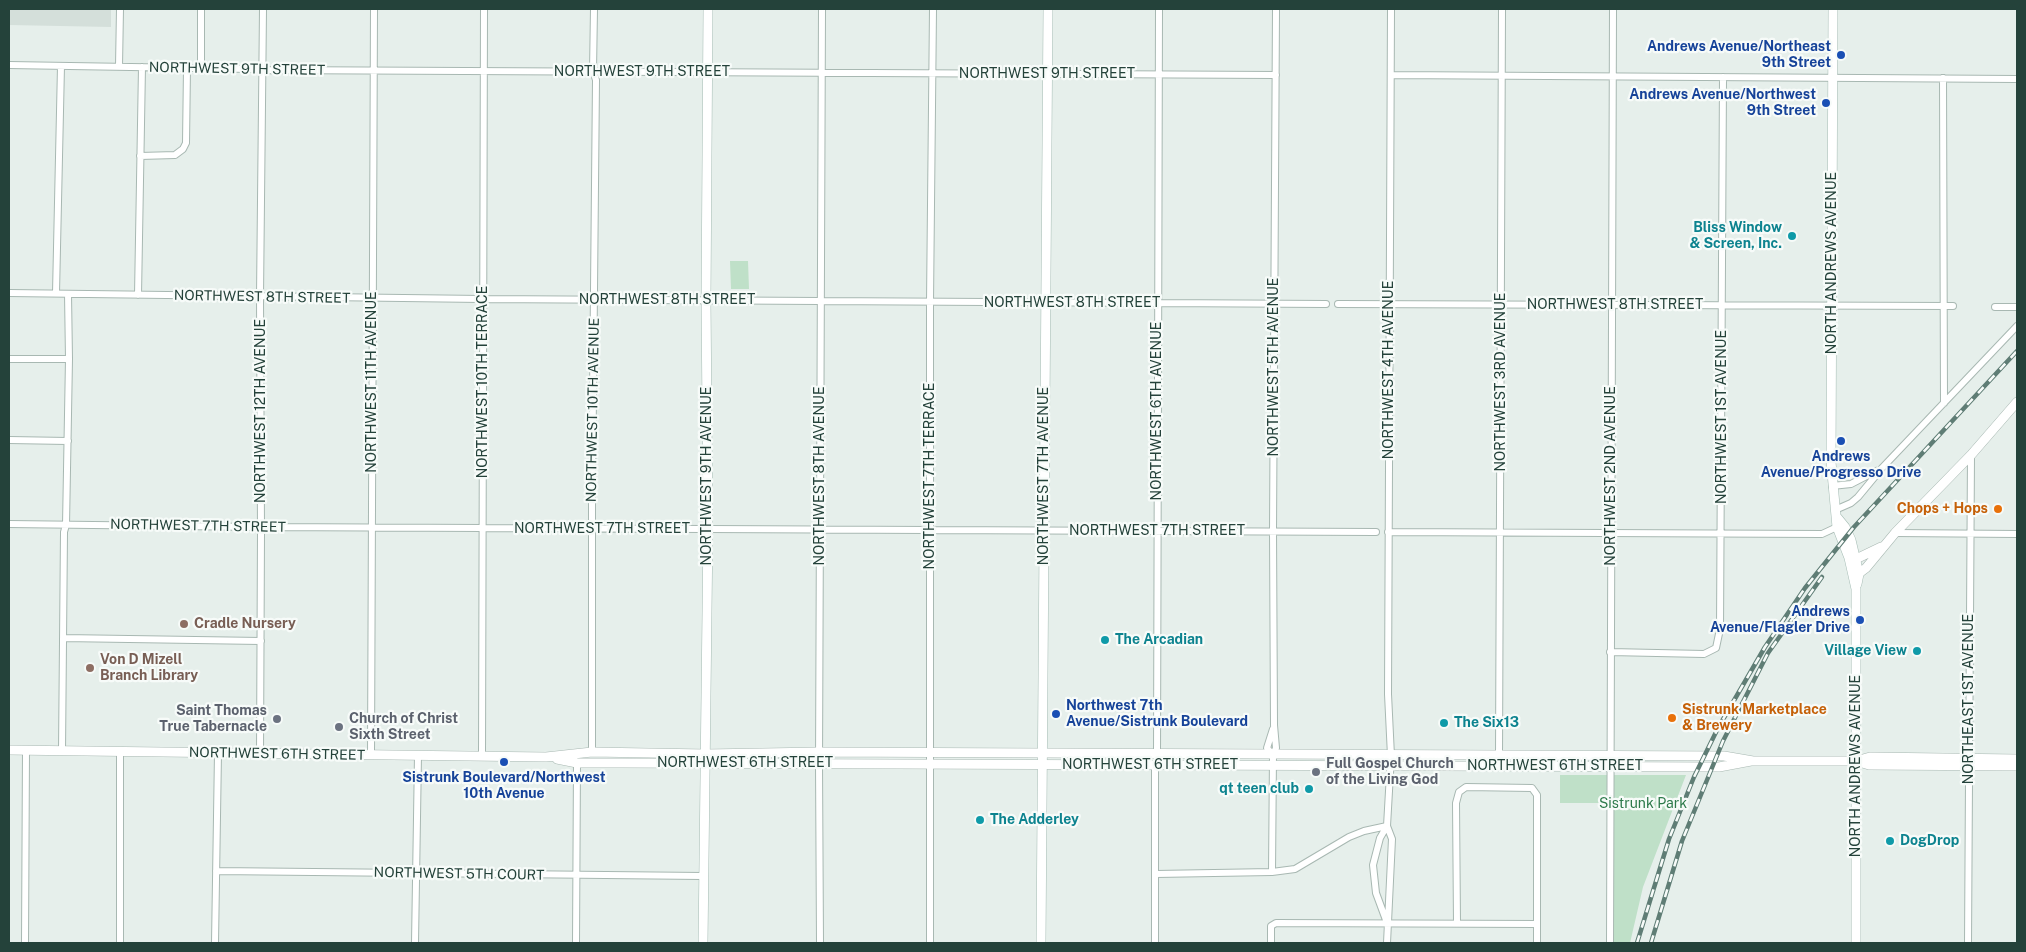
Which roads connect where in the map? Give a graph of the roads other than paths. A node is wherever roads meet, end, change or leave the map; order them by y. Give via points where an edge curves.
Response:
1 (120, 9) edge
2 (201, 9) edge
3 (263, 9) edge
4 (374, 9) edge
5 (484, 9) edge
6 (594, 9) edge
7 (708, 9) edge
8 (822, 9) edge
9 (932, 9) edge
10 (1048, 9) edge
11 (1159, 9) edge
12 (1276, 9) edge
13 (1391, 9) edge
14 (1502, 9) edge
15 (1613, 9) edge
16 (1833, 9) edge
17 (9, 65) edge
18 (61, 66) junction
19 (119, 66) junction
20 (142, 67) junction
21 (187, 68) junction
22 (202, 68) junction
23 (263, 70) junction
24 (374, 71) junction
25 (484, 71) junction
26 (593, 71) junction
27 (708, 72) junction
28 (821, 73) junction
29 (932, 73) junction
30 (1048, 73) junction
31 (1159, 74) junction
32 (1276, 75) junction
33 (1390, 75) junction
34 (1502, 76) junction
35 (1613, 76) junction
36 (1723, 77) junction
37 (1833, 77) junction
38 (1943, 78) junction
39 (2017, 79) edge
40 (140, 156) junction
41 (9, 293) edge
42 (56, 294) junction
43 (68, 294) junction
44 (138, 295) junction
45 (260, 296) junction
46 (372, 298) junction
47 (482, 299) junction
48 (594, 299) junction
49 (706, 300) junction
50 (821, 301) junction
51 (930, 302) junction
52 (1046, 303) junction
53 (1158, 304) junction
54 (1275, 304) junction
55 (1326, 304) dead end
56 (1338, 304) dead end
57 (1389, 304) junction
58 (1500, 305) junction
59 (1612, 305) junction
60 (1723, 306) junction
61 (1832, 306) junction
62 (1944, 306) junction
63 (1953, 306) dead end
64 (1995, 306) dead end
65 (2017, 307) edge
66 (2017, 326) edge
67 (9, 359) edge
68 (69, 359) junction
69 (2017, 402) edge
70 (1944, 403) junction
71 (9, 440) edge
72 (68, 441) junction
73 (1971, 455) junction
74 (1882, 468) junction
75 (1832, 486) junction
76 (1836, 513) junction
77 (9, 524) edge
78 (66, 525) junction
79 (1837, 526) junction
80 (261, 527) junction
81 (372, 527) junction
82 (482, 528) junction
83 (592, 528) junction
84 (820, 528) junction
85 (708, 529) junction
86 (930, 530) junction
87 (1044, 530) junction
88 (1156, 530) junction
89 (1273, 531) junction
90 (1376, 532) dead end
91 (1388, 532) junction
92 (1500, 533) junction
93 (1610, 533) junction
94 (1721, 533) junction
95 (1895, 533) junction
96 (1971, 534) junction
97 (2017, 534) edge
98 (1885, 545) junction
99 (1856, 559) junction
100 (1856, 575) junction
101 (63, 638) junction
102 (261, 641) junction
103 (1610, 652) junction
104 (1389, 731) junction
105 (9, 750) edge
106 (26, 750) junction
107 (62, 751) junction
108 (120, 752) junction
109 (592, 752) junction
110 (819, 752) junction
111 (218, 753) junction
112 (260, 753) junction
113 (930, 753) junction
114 (371, 754) junction
115 (1042, 754) junction
116 (1157, 754) junction
117 (418, 755) junction
118 (1272, 755) junction
119 (482, 756) junction
120 (546, 756) junction
121 (1380, 756) junction
122 (1499, 756) junction
123 (1610, 756) junction
124 (706, 759) junction
125 (2017, 759) edge
126 (1391, 761) junction
127 (1753, 761) junction
128 (1856, 761) junction
129 (577, 762) junction
130 (1969, 762) junction
131 (819, 764) junction
132 (931, 764) junction
133 (1042, 765) junction
134 (1155, 765) junction
135 (1273, 766) junction
136 (2017, 766) edge
137 (1609, 767) junction
138 (1386, 826) junction
139 (216, 872) junction
140 (1272, 872) junction
141 (416, 874) junction
142 (1156, 874) junction
143 (577, 876) junction
144 (703, 876) junction
145 (1387, 923) junction
146 (1457, 923) junction
147 (1537, 924) junction
148 (25, 943) edge
149 (120, 943) edge
150 (215, 943) edge
151 (415, 943) edge
152 (576, 943) edge
153 (702, 943) edge
154 (820, 943) edge
155 (930, 943) edge
156 (1041, 943) edge
157 (1155, 943) edge
158 (1271, 943) edge
159 (1387, 943) edge
160 (1537, 943) edge
161 (1610, 943) edge
162 (1856, 943) edge
163 (1968, 943) edge

1 - 19 street
2 - 22 street
3 - 23 street, NORTHWEST 12TH AVENUE
4 - 24 street, NORTHWEST 11TH AVENUE
5 - 25 street, NORTHWEST 10TH TERRACE
6 - 26 street, NORTHWEST 10TH AVENUE
7 - 27 street, NORTHWEST 9TH AVENUE
8 - 28 street, NORTHWEST 8TH AVENUE
9 - 29 street, NORTHWEST 7TH TERRACE
10 - 30 street, NORTHWEST 7TH AVENUE
11 - 31 street, NORTHWEST 6TH AVENUE
12 - 32 street, NORTHWEST 5TH AVENUE
13 - 33 street, NORTHWEST 4TH AVENUE
14 - 34 street, NORTHWEST 3RD AVENUE
15 - 35 street, NORTHWEST 2ND AVENUE
16 - 37 street, NORTH ANDREWS AVENUE
17 - 18 street, NORTHWEST 9TH STREET
18 - 19 street, NORTHWEST 9TH STREET
18 - 42 street
19 - 20 street, NORTHWEST 9TH STREET
20 - 21 street, NORTHWEST 9TH STREET
20 - 40 street
21 - 22 street, NORTHWEST 9TH STREET
21 - 40 street via 186,142 180,153
22 - 23 street, NORTHWEST 9TH STREET
23 - 24 street, NORTHWEST 9TH STREET
23 - 45 street, NORTHWEST 12TH AVENUE
24 - 25 street, NORTHWEST 9TH STREET
24 - 46 street, NORTHWEST 11TH AVENUE
25 - 26 street, NORTHWEST 9TH STREET
25 - 47 street, NORTHWEST 10TH TERRACE
26 - 27 street, NORTHWEST 9TH STREET
26 - 48 street, NORTHWEST 10TH AVENUE via 596,80
27 - 28 street, NORTHWEST 9TH STREET
27 - 49 street, NORTHWEST 9TH AVENUE
28 - 29 street, NORTHWEST 9TH STREET
28 - 50 street, NORTHWEST 8TH AVENUE
29 - 30 street, NORTHWEST 9TH STREET
29 - 51 street, NORTHWEST 7TH TERRACE
30 - 31 street, NORTHWEST 9TH STREET
30 - 52 street, NORTHWEST 7TH AVENUE
31 - 32 street, NORTHWEST 9TH STREET
31 - 53 street, NORTHWEST 6TH AVENUE
32 - 54 street, NORTHWEST 5TH AVENUE
33 - 34 street
33 - 57 street, NORTHWEST 4TH AVENUE
34 - 35 street
34 - 58 street, NORTHWEST 3RD AVENUE
35 - 36 street
35 - 59 street, NORTHWEST 2ND AVENUE
36 - 37 street
36 - 60 street, NORTHWEST 1ST AVENUE
37 - 38 street
37 - 61 street, NORTH ANDREWS AVENUE
38 - 39 street
38 - 62 street
40 - 44 street
41 - 42 street, NORTHWEST 8TH STREET
42 - 43 street, NORTHWEST 8TH STREET
43 - 44 street, NORTHWEST 8TH STREET
43 - 68 street
44 - 45 street, NORTHWEST 8TH STREET
45 - 46 street, NORTHWEST 8TH STREET
45 - 80 street, NORTHWEST 12TH AVENUE
46 - 47 street, NORTHWEST 8TH STREET
46 - 81 street, NORTHWEST 11TH AVENUE
47 - 48 street, NORTHWEST 8TH STREET
47 - 82 street, NORTHWEST 10TH TERRACE
48 - 49 street, NORTHWEST 8TH STREET
48 - 83 street, NORTHWEST 10TH AVENUE
49 - 50 street, NORTHWEST 8TH STREET
49 - 85 street, NORTHWEST 9TH AVENUE
50 - 51 street, NORTHWEST 8TH STREET
50 - 84 street, NORTHWEST 8TH AVENUE
51 - 52 street, NORTHWEST 8TH STREET
51 - 86 street, NORTHWEST 7TH TERRACE
52 - 53 street, NORTHWEST 8TH STREET
52 - 87 street, NORTHWEST 7TH AVENUE
53 - 54 street, NORTHWEST 8TH STREET
53 - 88 street, NORTHWEST 6TH AVENUE
54 - 55 street, NORTHWEST 8TH STREET
54 - 89 street, NORTHWEST 5TH AVENUE
56 - 57 street, NORTHWEST 8TH STREET
57 - 58 street, NORTHWEST 8TH STREET
57 - 91 street, NORTHWEST 4TH AVENUE
58 - 59 street, NORTHWEST 8TH STREET
58 - 92 street, NORTHWEST 3RD AVENUE
59 - 60 street, NORTHWEST 8TH STREET
59 - 93 street, NORTHWEST 2ND AVENUE
60 - 61 street, NORTHWEST 8TH STREET
60 - 94 street, NORTHWEST 1ST AVENUE
61 - 62 street, NORTHWEST 8TH STREET
61 - 75 street, NORTH ANDREWS AVENUE
62 - 63 street, NORTHWEST 8TH STREET
62 - 70 street
64 - 65 street
66 - 70 street
67 - 68 street
68 - 72 street
69 - 73 street
70 - 74 street
71 - 72 street
72 - 78 street
73 - 95 street
73 - 96 street, NORTHEAST 1ST AVENUE
74 - 75 street via 1851,484
74 - 76 street via 1858,497
75 - 76 street, NORTH ANDREWS AVENUE
76 - 79 street, NORTH ANDREWS AVENUE
76 - 99 street, NORTH ANDREWS AVENUE via 1845,527
77 - 78 street, NORTHWEST 7TH STREET
78 - 80 street, NORTHWEST 7TH STREET
78 - 101 street
79 - 94 street via 1822,534
79 - 100 street, NORTH ANDREWS AVENUE
80 - 81 street, NORTHWEST 7TH STREET
80 - 102 street, NORTHWEST 12TH AVENUE
81 - 82 street, NORTHWEST 7TH STREET
81 - 114 street, NORTHWEST 11TH AVENUE
82 - 83 street, NORTHWEST 7TH STREET
82 - 119 street, NORTHWEST 10TH TERRACE
83 - 85 street, NORTHWEST 7TH STREET
83 - 109 street, NORTHWEST 10TH AVENUE
84 - 85 street, NORTHWEST 7TH STREET
84 - 86 street, NORTHWEST 7TH STREET
84 - 110 street, NORTHWEST 8TH AVENUE
85 - 124 street, NORTHWEST 9TH AVENUE
86 - 87 street, NORTHWEST 7TH STREET
86 - 113 street, NORTHWEST 7TH TERRACE
87 - 88 street, NORTHWEST 7TH STREET
87 - 115 street, NORTHWEST 7TH AVENUE
88 - 89 street, NORTHWEST 7TH STREET
88 - 116 street, NORTHWEST 6TH AVENUE
89 - 90 street, NORTHWEST 7TH STREET
89 - 118 street, NORTHWEST 5TH AVENUE via 1276,748
91 - 92 street
91 - 104 street, NORTHWEST 4TH AVENUE
92 - 93 street
92 - 122 street, NORTHWEST 3RD AVENUE
93 - 94 street
93 - 103 street, NORTHWEST 2ND AVENUE
94 - 103 street, NORTHWEST 1ST AVENUE via 1720,629 1716,648 1704,654
95 - 96 street
95 - 98 street
96 - 97 street
96 - 130 street, NORTHEAST 1ST AVENUE
98 - 99 street
98 - 100 street
99 - 100 street, NORTH ANDREWS AVENUE
100 - 128 street, NORTH ANDREWS AVENUE
101 - 102 street
101 - 107 street
102 - 112 street, NORTHWEST 12TH AVENUE
103 - 123 street, NORTHWEST 2ND AVENUE
104 - 121 street, NORTHWEST 4TH AVENUE
104 - 126 street, NORTHWEST 4TH AVENUE
105 - 106 street, NORTHWEST 6TH STREET
106 - 107 street, NORTHWEST 6TH STREET
106 - 148 street
107 - 108 street, NORTHWEST 6TH STREET
108 - 111 street, NORTHWEST 6TH STREET
108 - 149 street
109 - 120 street, NORTHWEST 6TH STREET
109 - 124 street, NORTHWEST 6TH STREET
110 - 113 street, NORTHWEST 6TH STREET
110 - 124 street, NORTHWEST 6TH STREET
110 - 131 street, NORTHWEST 8TH AVENUE
111 - 112 street, NORTHWEST 6TH STREET
111 - 139 street
112 - 114 street, NORTHWEST 6TH STREET
113 - 115 street, NORTHWEST 6TH STREET
113 - 132 street, NORTHWEST 7TH TERRACE
114 - 117 street, NORTHWEST 6TH STREET
115 - 116 street, NORTHWEST 6TH STREET
115 - 133 street, NORTHWEST 7TH AVENUE
116 - 118 street, NORTHWEST 6TH STREET
117 - 119 street, NORTHWEST 6TH STREET
117 - 141 street
118 - 121 street, NORTHWEST 6TH STREET
118 - 135 street, NORTHWEST 5TH AVENUE
119 - 120 street, NORTHWEST 6TH STREET
120 - 129 street, NORTHWEST 6TH STREET
121 - 126 street, NORTHWEST 6TH STREET
122 - 123 street, NORTHWEST 6TH STREET
122 - 126 street, NORTHWEST 6TH STREET
123 - 127 street, NORTHWEST 6TH STREET via 1730,756
123 - 137 street, NORTHWEST 2ND AVENUE
124 - 129 street, NORTHWEST 6TH STREET
124 - 131 street, NORTHWEST 6TH STREET
124 - 144 street, NORTHWEST 9TH AVENUE
125 - 130 street
126 - 135 street, NORTHWEST 6TH STREET
126 - 137 street, NORTHWEST 6TH STREET
126 - 138 street, NORTHWEST 4TH AVENUE
127 - 128 street, NORTHWEST 6TH STREET
127 - 137 street, NORTHWEST 6TH STREET via 1725,767
128 - 130 street, NORTHWEST 6TH STREET via 1868,757
128 - 162 street, NORTH ANDREWS AVENUE
129 - 143 street
130 - 136 street
130 - 163 street, NORTHEAST 1ST AVENUE
131 - 132 street, NORTHWEST 6TH STREET
131 - 154 street, NORTHWEST 8TH AVENUE
132 - 133 street, NORTHWEST 6TH STREET
132 - 155 street, NORTHWEST 7TH TERRACE
133 - 134 street, NORTHWEST 6TH STREET
133 - 156 street, NORTHWEST 7TH AVENUE
134 - 135 street, NORTHWEST 6TH STREET
134 - 142 street
135 - 140 street, NORTHWEST 5TH AVENUE
137 - 161 street, NORTHWEST 2ND AVENUE
138 - 140 street via 1349,836 1295,869
138 - 145 street, NORTHWEST 4TH AVENUE via 1392,839
138 - 145 street, NORTHWEST 4TH AVENUE via 1373,865 1376,893
139 - 141 street, NORTHWEST 5TH COURT
139 - 150 street
140 - 142 street
141 - 143 street, NORTHWEST 5TH COURT
141 - 151 street
142 - 157 street
143 - 144 street, NORTHWEST 5TH COURT
143 - 152 street
144 - 153 street, NORTHWEST 9TH AVENUE
145 - 146 street
145 - 158 street via 1276,923 1271,926
145 - 159 street, NORTHWEST 4TH AVENUE
146 - 147 street
146 - 147 street, NORTHWEST 6TH STREET via 1456,803 1459,792 1466,787 1523,787 1532,788 1537,795
147 - 160 street

